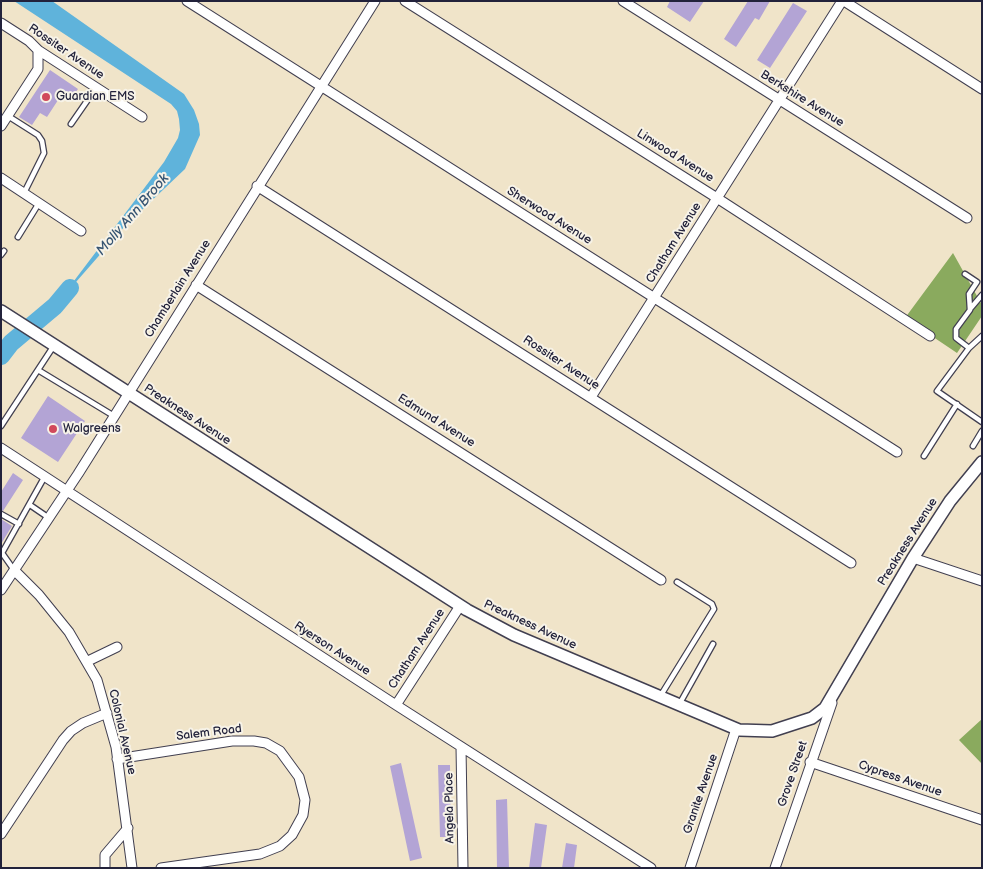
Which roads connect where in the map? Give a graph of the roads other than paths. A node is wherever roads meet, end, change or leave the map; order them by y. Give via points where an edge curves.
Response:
1 (187, 1) edge
2 (375, 1) edge
3 (405, 1) edge
4 (623, 1) edge
5 (843, 1) edge
6 (1, 23) edge
7 (38, 50) junction
8 (321, 86) junction
9 (96, 88) junction
10 (982, 89) edge
11 (780, 100) junction
12 (8, 116) junction
13 (142, 117) dead end
14 (71, 124) dead end
15 (1, 126) edge
16 (1, 178) edge
17 (257, 186) junction
18 (24, 193) junction
19 (718, 198) junction
20 (39, 203) junction
21 (968, 218) dead end
22 (81, 231) dead end
23 (18, 237) dead end
24 (964, 274) dead end
25 (196, 285) junction
26 (982, 295) edge
27 (654, 297) junction
28 (970, 310) junction
29 (1, 311) edge
30 (930, 336) dead end
31 (982, 336) edge
32 (54, 346) junction
33 (968, 348) junction
34 (38, 370) junction
35 (128, 393) junction
36 (590, 397) junction
37 (957, 404) junction
38 (114, 416) junction
39 (982, 422) edge
40 (1, 426) edge
41 (982, 431) edge
42 (973, 446) dead end
43 (1, 448) edge
44 (897, 452) dead end
45 (924, 456) dead end
46 (981, 464) edge
47 (45, 476) junction
48 (67, 491) junction
49 (30, 505) junction
50 (1, 514) edge
51 (49, 518) junction
52 (19, 524) junction
53 (2, 552) edge
54 (913, 558) junction
55 (851, 563) dead end
56 (14, 570) junction
57 (661, 580) dead end
58 (982, 581) edge
59 (677, 582) dead end
60 (2, 585) edge
61 (460, 606) junction
62 (713, 644) dead end
63 (117, 647) dead end
64 (88, 661) junction
65 (837, 688) junction
66 (660, 697) junction
67 (396, 705) junction
68 (679, 705) junction
69 (107, 713) junction
70 (736, 729) junction
71 (461, 747) junction
72 (118, 759) junction
73 (810, 762) junction
74 (982, 820) edge
75 (128, 828) junction
76 (1, 834) edge
77 (463, 867) edge
78 (105, 868) edge
79 (132, 868) edge
80 (161, 868) edge
81 (651, 868) edge
82 (690, 868) edge
83 (775, 868) edge

1 - 8 street, Sherwood Avenue
2 - 8 street, Chamberlain Avenue
3 - 19 street, Linwood Avenue
4 - 11 street, Berkshire Avenue
5 - 10 street
5 - 11 street, Chatham Avenue
6 - 7 street, Rossiter Avenue
7 - 9 street, Rossiter Avenue
7 - 12 street via 38,69
8 - 17 street, Chamberlain Avenue
8 - 27 street, Sherwood Avenue
9 - 13 street, Rossiter Avenue
9 - 14 lane
11 - 19 street, Chatham Avenue
11 - 21 street, Berkshire Avenue
12 - 15 street
12 - 18 lane via 42,141 44,153
16 - 18 street
17 - 25 street, Chamberlain Avenue
17 - 36 street, Rossiter Avenue
18 - 20 street
19 - 27 street, Chatham Avenue
19 - 30 street, Linwood Avenue
20 - 22 street
20 - 23 lane
24 - 28 lane via 977,282 969,294
25 - 35 street, Chamberlain Avenue
25 - 57 street, Edmund Avenue
26 - 28 lane
27 - 36 street, Chatham Avenue
27 - 44 street, Sherwood Avenue
28 - 33 lane via 956,329 956,338
29 - 32 main road, Preakness Avenue
31 - 33 lane
32 - 34 lane
32 - 35 main road, Preakness Avenue
33 - 37 lane via 936,391
34 - 38 lane
34 - 40 lane
35 - 38 street, Chamberlain Avenue
35 - 61 main road, Preakness Avenue
36 - 55 street, Rossiter Avenue
37 - 39 lane
37 - 45 lane
38 - 48 street, Chamberlain Avenue
41 - 42 lane
43 - 47 street, Ryerson Avenue
46 - 54 main road, Preakness Avenue via 950,501
47 - 48 street, Ryerson Avenue
47 - 49 lane
48 - 51 street, Chamberlain Avenue
48 - 67 street, Ryerson Avenue
49 - 51 lane
49 - 52 lane
50 - 52 lane
51 - 56 street, Chamberlain Avenue
52 - 53 lane
53 - 56 lane
54 - 58 street
54 - 65 main road, Preakness Avenue
56 - 60 street, Chamberlain Avenue
56 - 64 street, Colonial Avenue via 54,612
59 - 66 lane via 714,608
61 - 66 main road, Preakness Avenue via 514,635
61 - 67 street, Chatham Avenue
62 - 68 lane
63 - 64 street
64 - 69 street, Colonial Avenue
65 - 70 main road, Preakness Avenue via 825,708 795,725 772,731
65 - 73 street, Grove Street
66 - 68 main road, Preakness Avenue
67 - 71 street, Ryerson Avenue
68 - 70 main road, Preakness Avenue
69 - 72 street, Colonial Avenue
69 - 76 street via 83,723 62,740
70 - 82 street, Granite Avenue
71 - 77 street, Angela Place
71 - 81 street, Ryerson Avenue
72 - 75 street, Colonial Avenue
72 - 80 street, Salem Road via 254,740 280,751 304,789 303,815 292,835 280,846 260,854
73 - 74 street, Cypress Avenue
73 - 83 street, Grove Street
75 - 78 street via 105,855
75 - 79 street, Colonial Avenue

